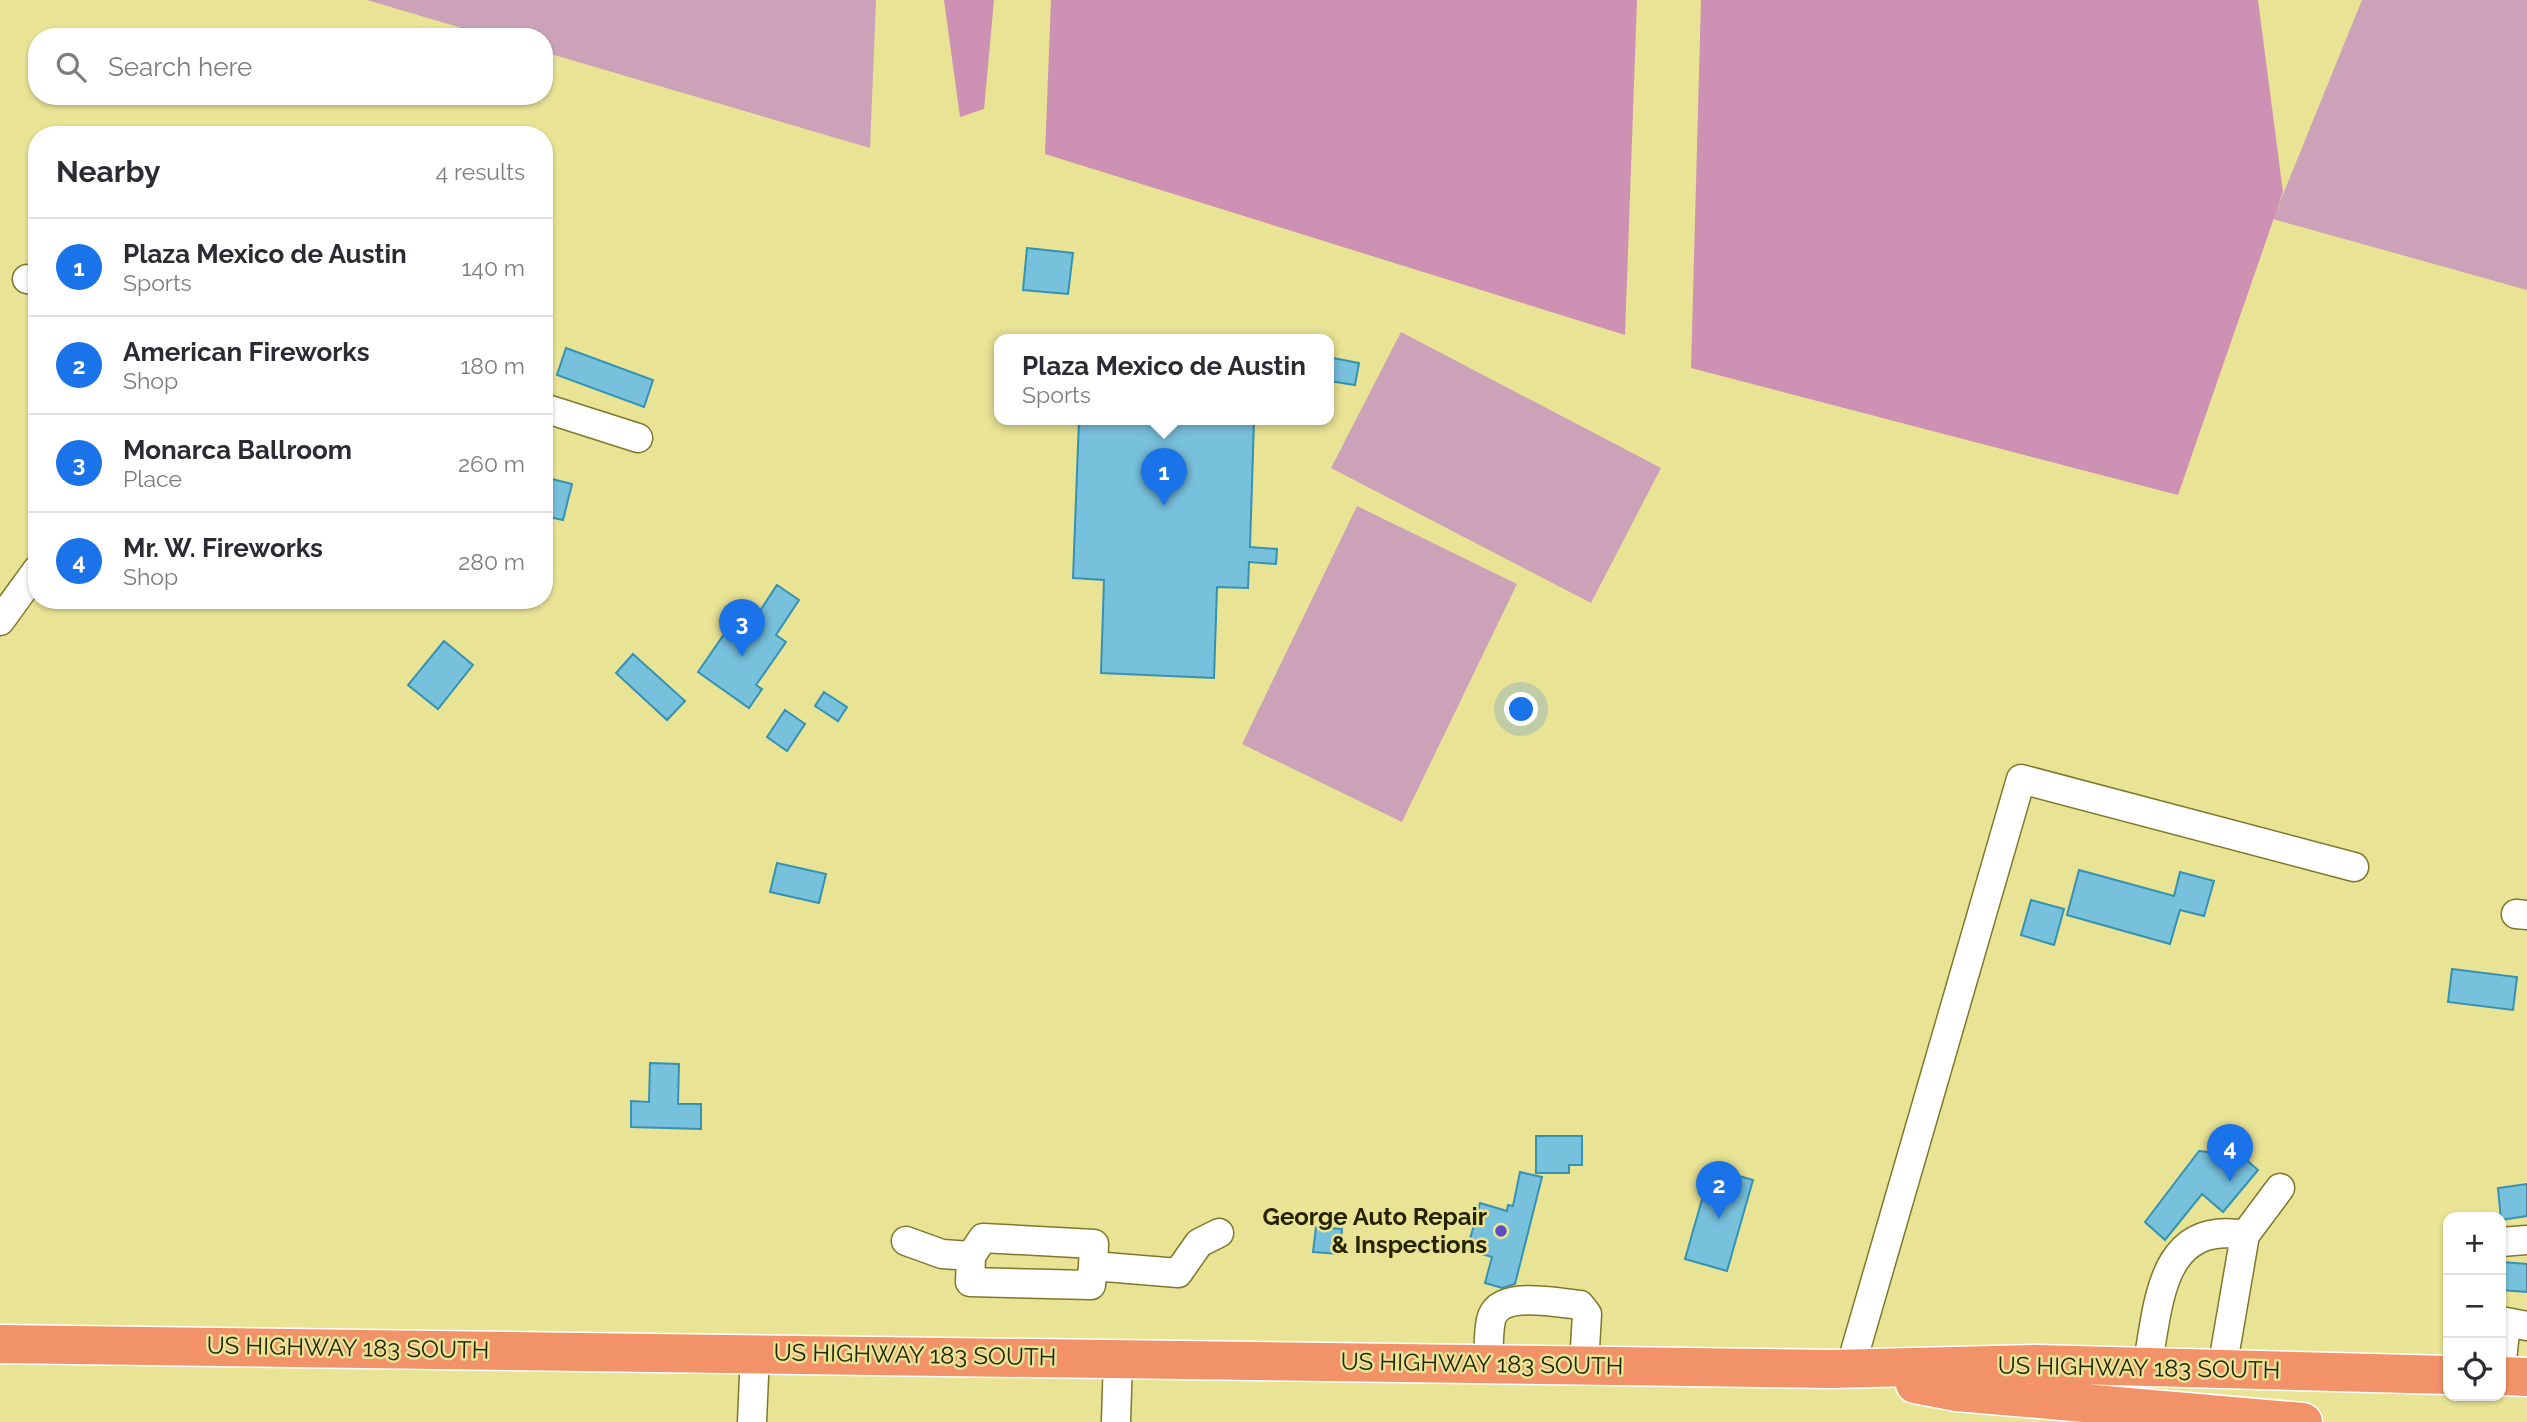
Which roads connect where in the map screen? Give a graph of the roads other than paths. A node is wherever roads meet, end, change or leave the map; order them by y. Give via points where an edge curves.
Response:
1 (553, 411) edge
2 (638, 438) dead end
3 (28, 582) edge
4 (0, 621) edge
5 (2354, 867) dead end
6 (2280, 1188) dead end
7 (1219, 1233) dead end
8 (2245, 1235) junction
9 (2527, 1240) edge
10 (906, 1241) dead end
11 (2506, 1242) edge
12 (971, 1256) junction
13 (1093, 1266) junction
14 (2511, 1323) edge
15 (0, 1344) edge
16 (2506, 1346) edge
17 (755, 1353) junction
18 (1118, 1358) junction
19 (1488, 1364) junction
20 (1584, 1366) junction
21 (2147, 1367) junction
22 (1840, 1369) junction
23 (2222, 1369) junction
24 (2443, 1375) edge
25 (2506, 1376) edge
26 (2527, 1377) edge
27 (752, 1422) edge
28 (1116, 1422) edge
29 (2303, 1422) edge

1 - 2 street
3 - 4 street
5 - 22 street via 2021,779
6 - 8 street
7 - 13 street via 1199,1242 1178,1273
8 - 21 street via 2221,1231 2201,1236 2171,1264
8 - 23 street
9 - 11 street
10 - 12 street via 942,1254
12 - 13 street via 983,1238 1094,1244
12 - 13 street via 971,1282 1091,1285
14 - 16 street
15 - 17 highway, US HIGHWAY 183 SOUTH
17 - 18 highway, US HIGHWAY 183 SOUTH
17 - 27 street
18 - 19 highway, US HIGHWAY 183 SOUTH
18 - 28 street
19 - 20 highway, US HIGHWAY 183 SOUTH
19 - 20 street via 1492,1318 1500,1306 1514,1300 1580,1305 1587,1314
20 - 22 highway, US HIGHWAY 183 SOUTH
21 - 22 highway, US HIGHWAY 183 SOUTH via 2037,1364
21 - 23 highway, US HIGHWAY 183 SOUTH
22 - 29 highway, US HIGHWAY 183 SOUTH via 1957,1392
23 - 24 highway, US HIGHWAY 183 SOUTH
25 - 26 highway

